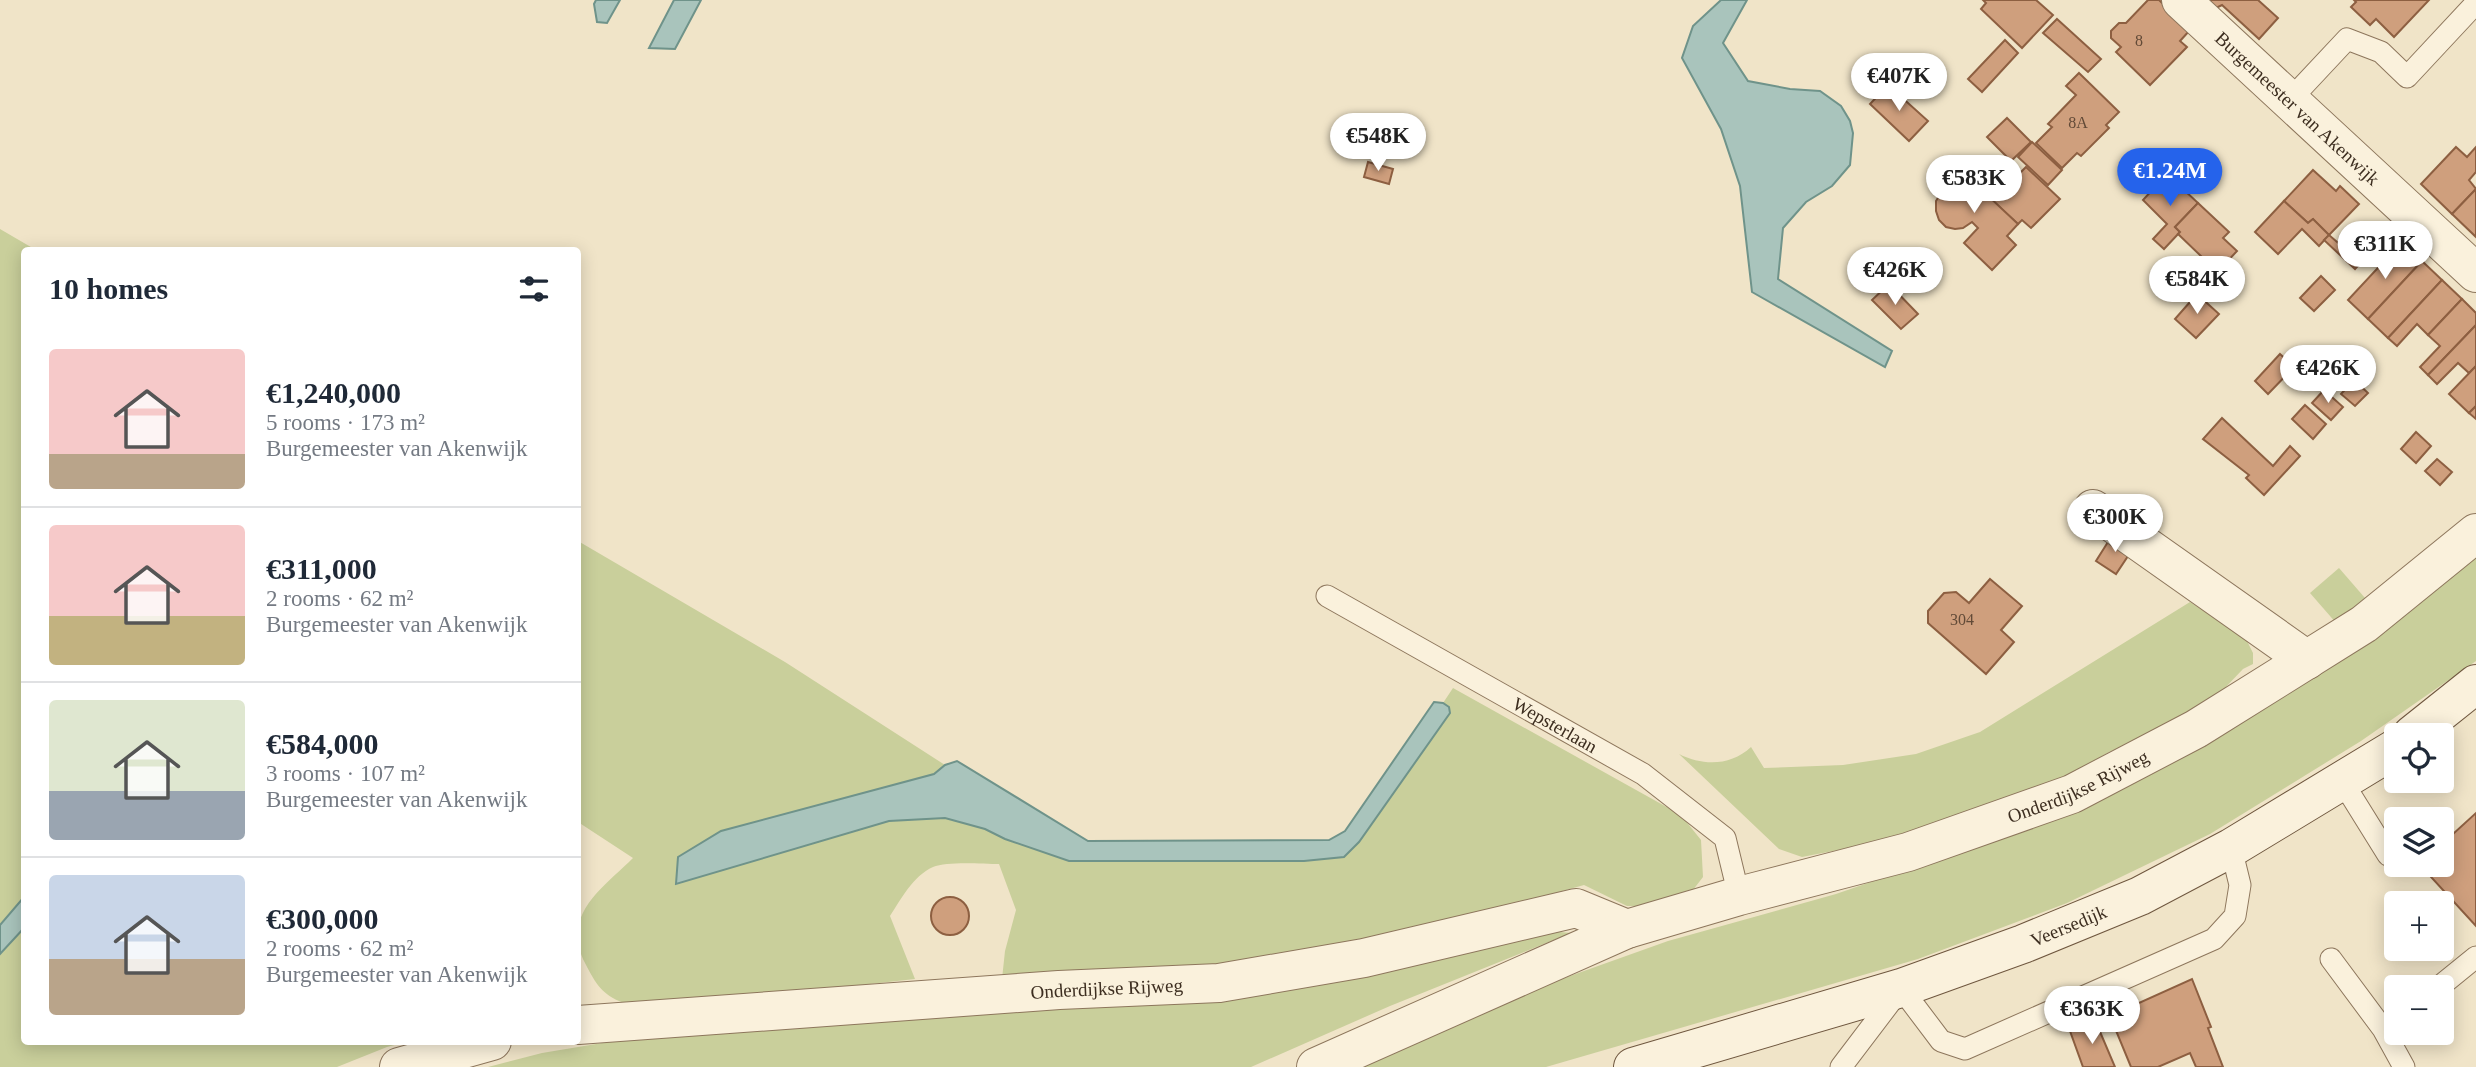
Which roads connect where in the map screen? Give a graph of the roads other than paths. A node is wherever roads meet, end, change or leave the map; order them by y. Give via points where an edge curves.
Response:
1 (2181, 0) edge
2 (2476, 4) edge
3 (2290, 102) junction
4 (2476, 274) edge
5 (2093, 509) dead end
6 (2476, 533) edge
7 (1327, 596) dead end
8 (2306, 660) junction
9 (2476, 684) edge
10 (2427, 723) edge
11 (2384, 755) edge
12 (2342, 781) junction
13 (2231, 848) junction
14 (2384, 849) edge
15 (1739, 896) junction
16 (1627, 929) junction
17 (2476, 957) edge
18 (2331, 959) dead end
19 (2454, 975) edge
20 (1901, 988) junction
21 (2384, 1019) edge
22 (581, 1025) edge
23 (478, 1045) edge
24 (2396, 1045) edge
25 (399, 1067) edge
26 (1316, 1067) edge
27 (1633, 1067) edge
28 (1842, 1067) edge
29 (2404, 1067) edge

1 - 3 street, Burgemeester van Akenwijk
2 - 3 lane via 2407,77 2381,52 2347,40
3 - 4 street, Burgemeester van Akenwijk
5 - 8 street
6 - 8 street, Onderdijkse Rijweg via 2364,624
7 - 15 lane, Wepsterlaan via 1643,774 1725,838
8 - 15 street, Onderdijkse Rijweg via 2196,729 2072,793 1908,852
9 - 10 street
11 - 12 street, Veersedijk
12 - 13 street, Veersedijk
12 - 14 lane
13 - 20 street, Veersedijk via 2140,896
13 - 20 lane via 2240,885 2235,916 2214,939 1965,1049 1941,1041
15 - 16 street, Onderdijkse Rijweg
16 - 22 street, Onderdijkse Rijweg via 1576,908 1364,958 1219,983
16 - 26 street, Onderdijkse Rijweg
17 - 19 lane
18 - 21 lane
20 - 27 street, Veersedijk
20 - 28 lane
23 - 25 street
24 - 29 lane

